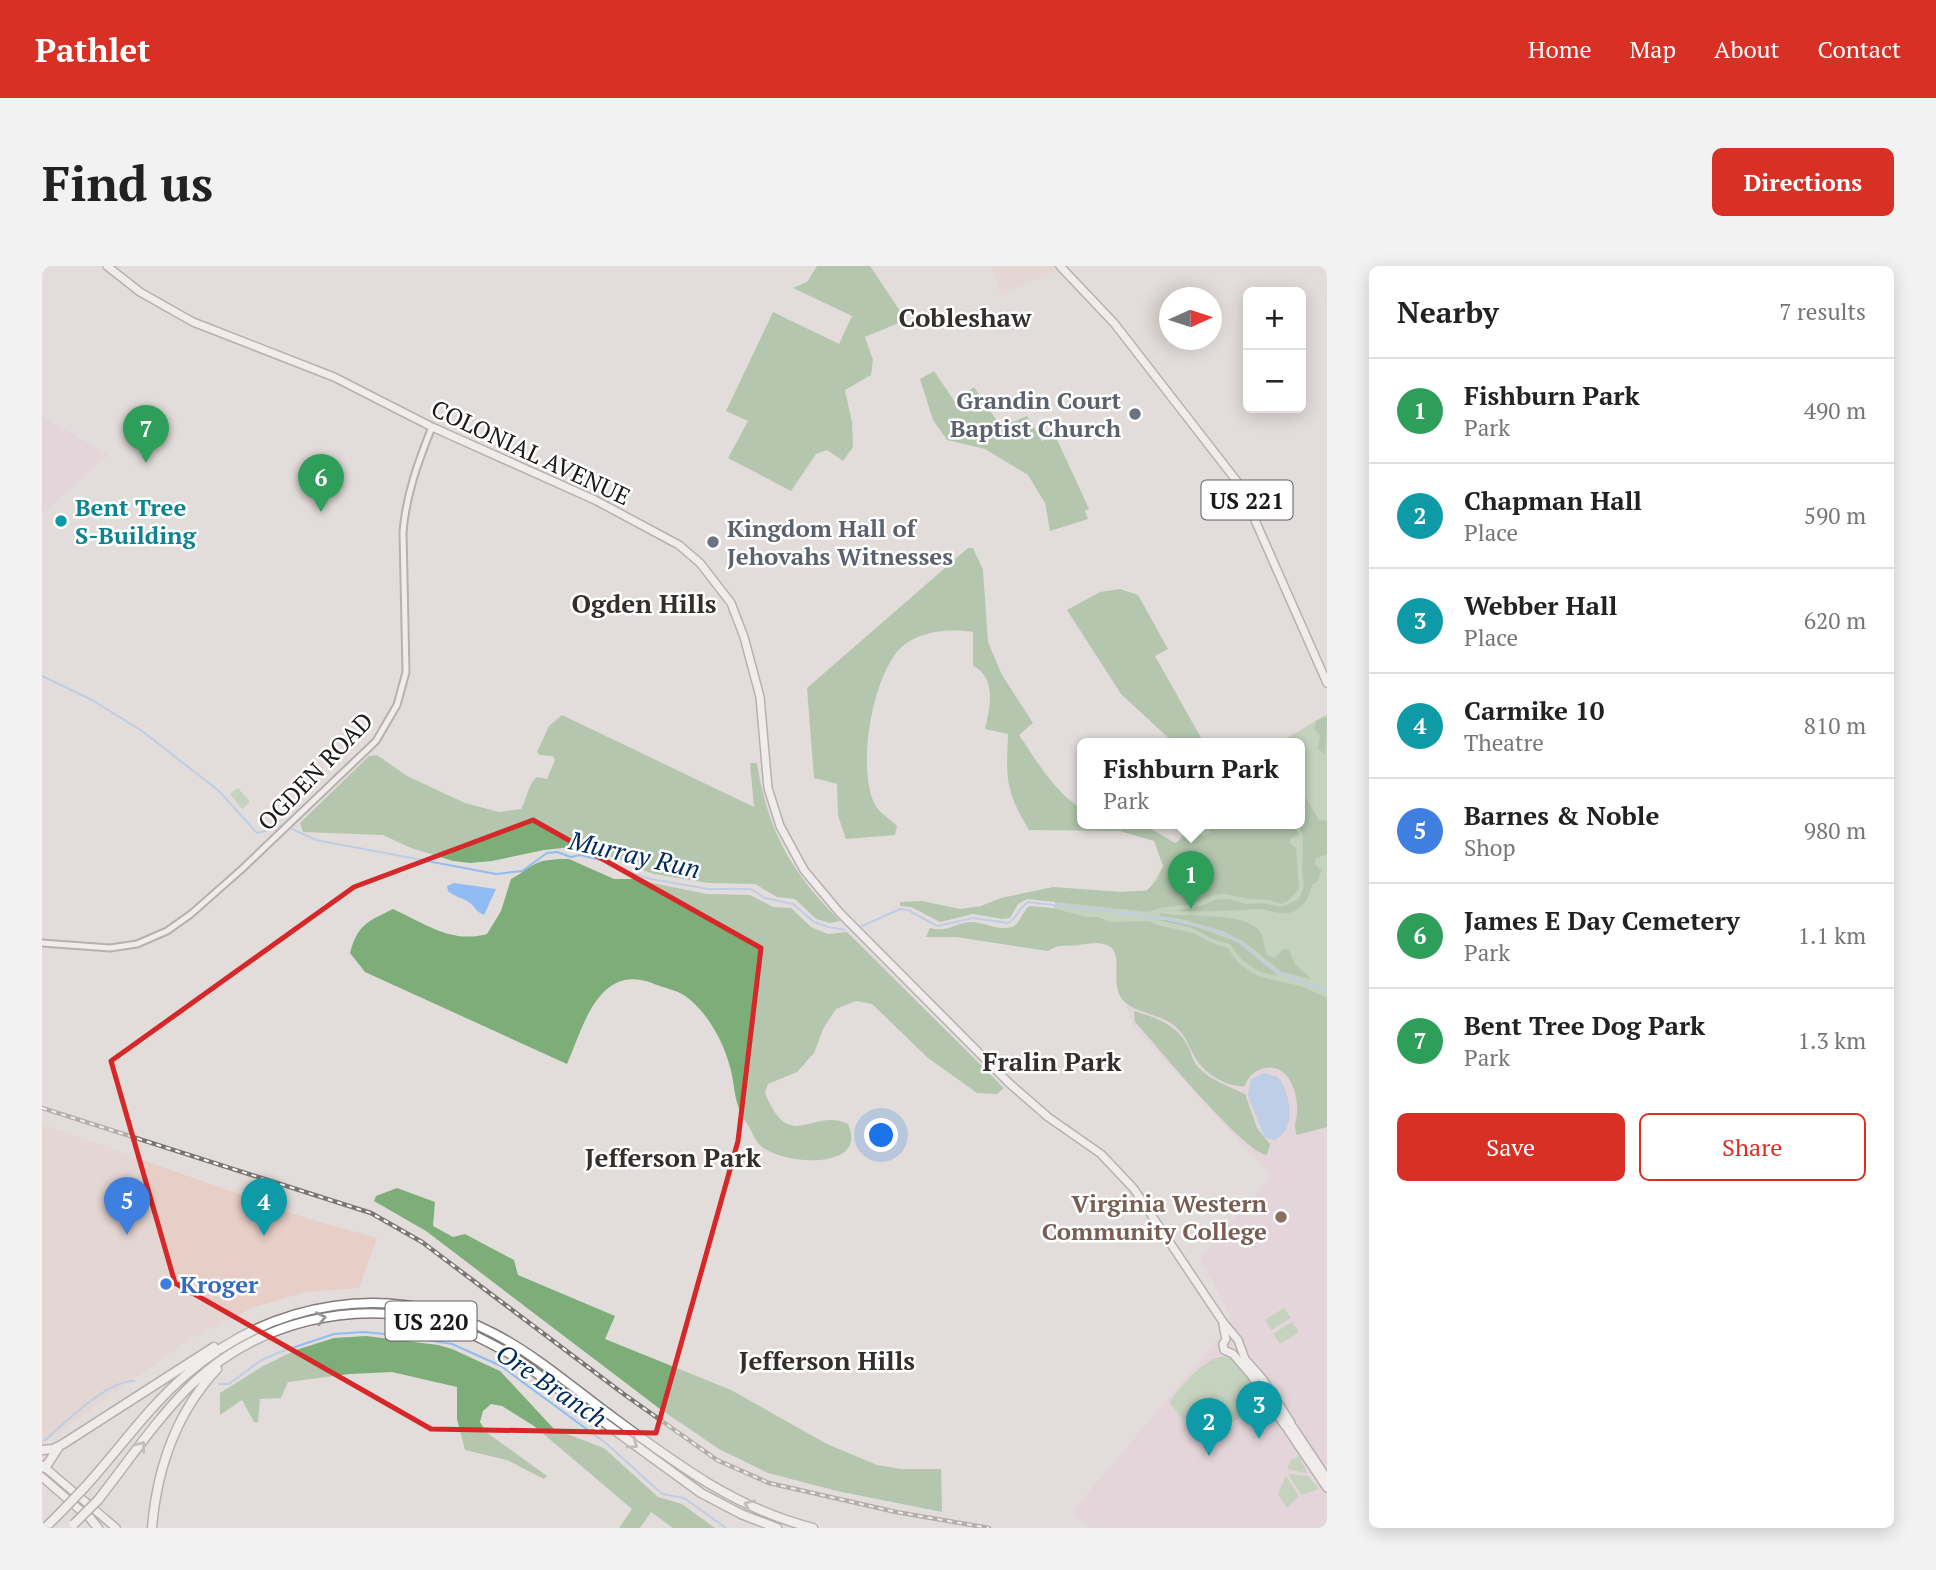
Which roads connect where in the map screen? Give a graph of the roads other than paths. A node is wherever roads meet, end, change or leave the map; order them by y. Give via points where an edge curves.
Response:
1 (107, 266) edge
2 (1059, 266) edge
3 (432, 427) junction
4 (1327, 683) edge
5 (42, 943) edge
6 (240, 1336) junction
7 (1230, 1338) junction
8 (1240, 1348) junction
9 (1233, 1354) junction
10 (229, 1355) junction
11 (1289, 1426) junction
12 (63, 1444) junction
13 (42, 1450) edge
14 (43, 1470) edge
15 (1327, 1478) edge
16 (1327, 1488) edge
17 (90, 1518) joint
18 (72, 1526) edge
19 (45, 1528) edge
20 (100, 1528) edge
21 (116, 1528) edge
22 (152, 1528) edge
23 (777, 1528) edge
24 (813, 1528) edge

1 - 3 main road, COLONIAL AVENUE via 140,292 193,322 322,372
2 - 4 main road, US 221 via 1114,323 1239,484
3 - 5 street, OGDEN ROAD via 405,510 407,672 397,705 376,741 191,914 156,937 110,948
3 - 7 main road, COLONIAL AVENUE via 595,500 679,545 711,574 732,603 753,664 774,810 814,886 1017,1090 1122,1174
6 - 12 highway via 203,1353
6 - 19 highway, US 220, bridge via 184,1376
24 -> 6 highway, US 220 via 715,1489 518,1348 463,1319 406,1305 348,1304 285,1316
7 - 8 main road via 1240,1342
7 - 9 main road via 1223,1344 1224,1350
8 - 9 main road
8 - 11 main road
9 - 11 main road
18 -> 10 highway, US 220, bridge via 177,1400
10 - 22 highway via 198,1391 175,1429
10 -> 23 highway, US 220 via 277,1331 327,1316 386,1314 442,1324 510,1354 701,1493
11 - 15 main road
11 - 16 main road
12 - 13 highway
12 - 14 highway
14 - 17 main road
14 - 21 main road
17 - 20 highway

